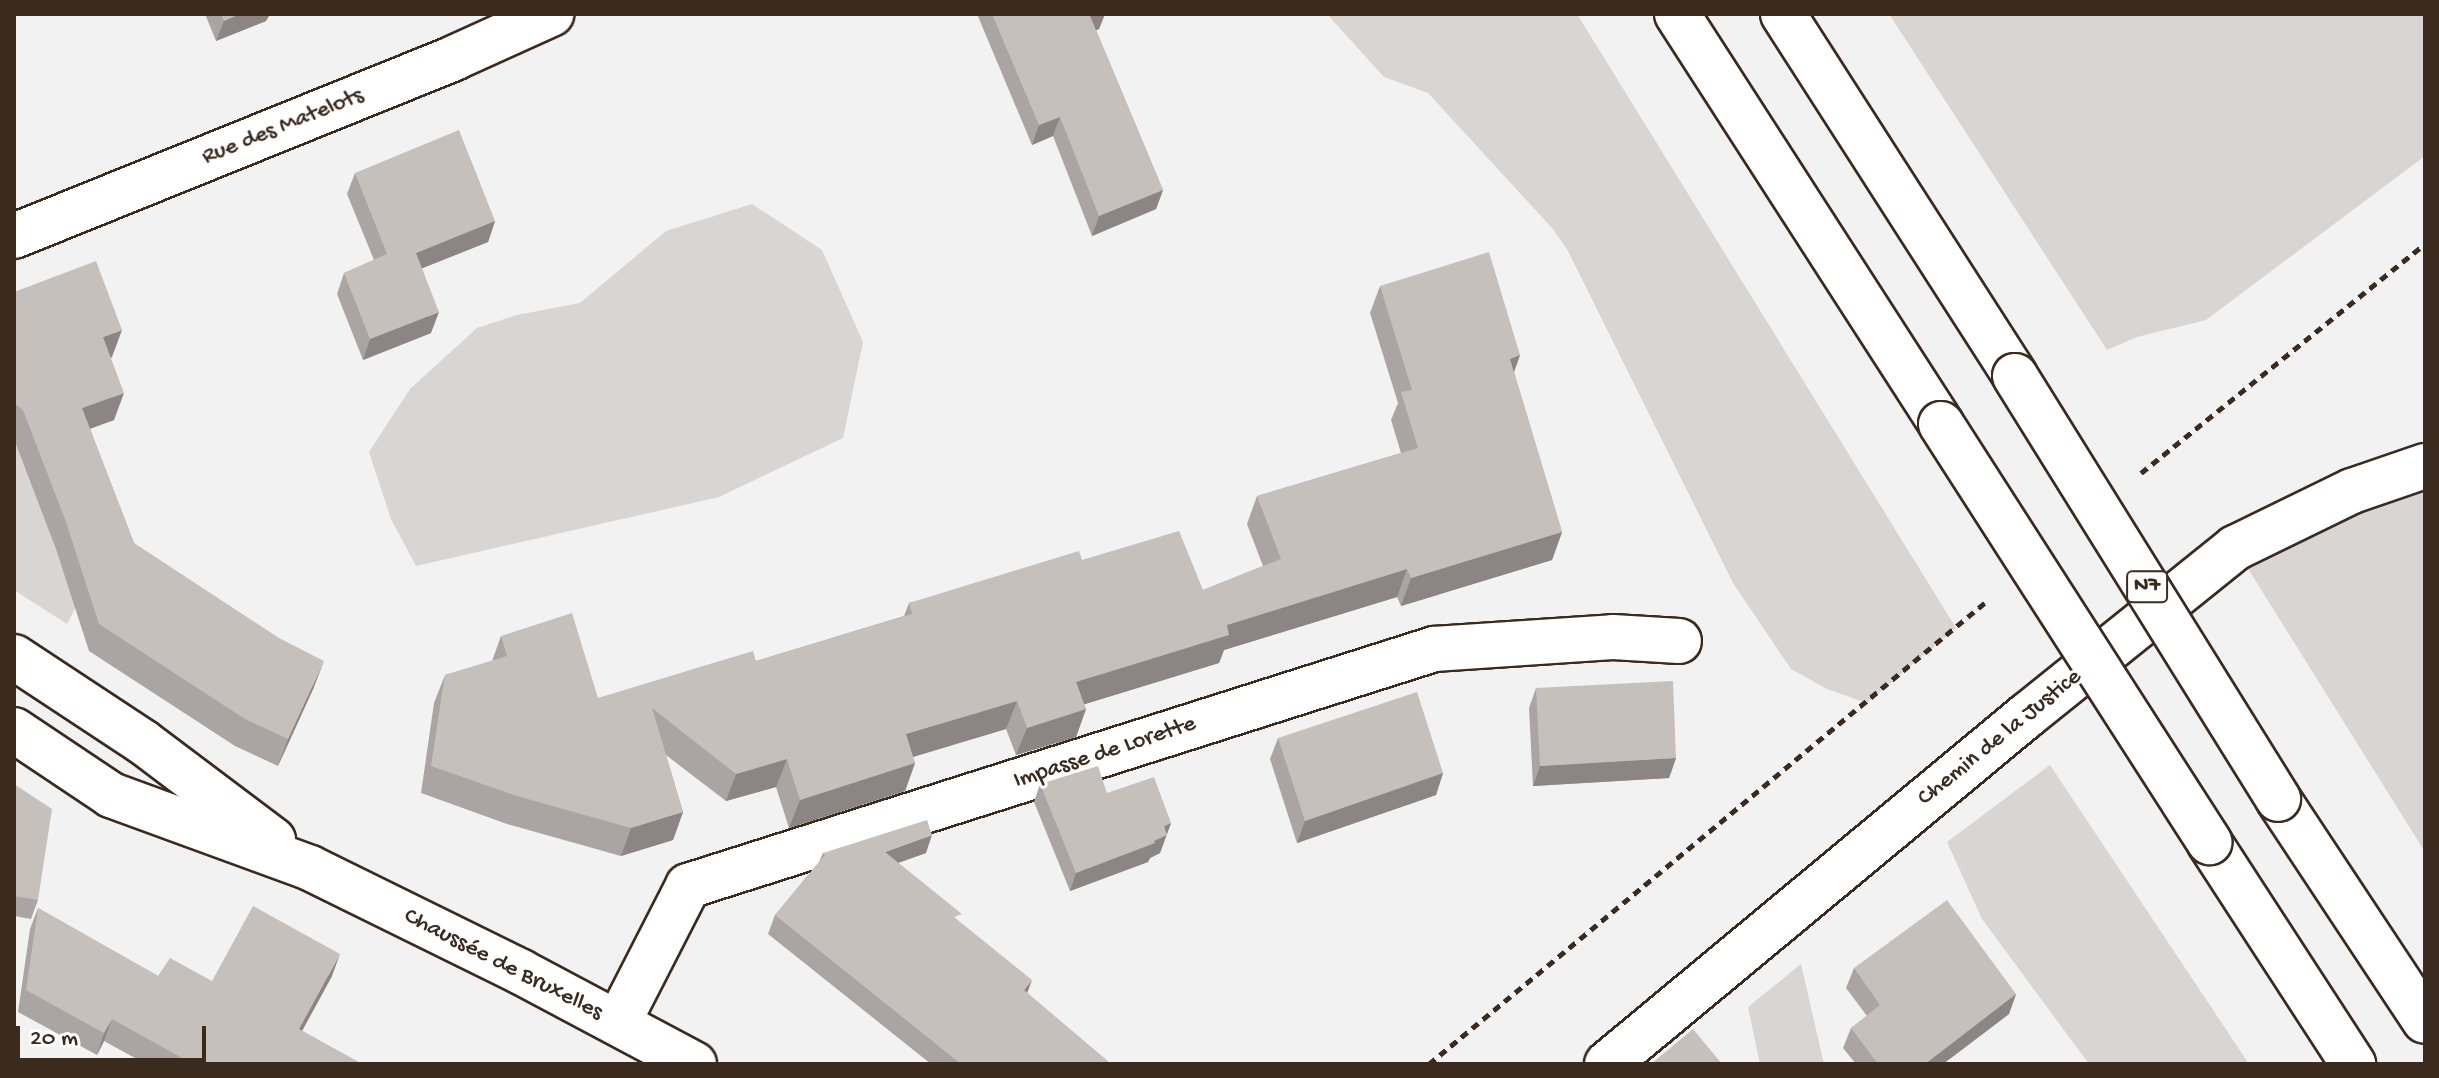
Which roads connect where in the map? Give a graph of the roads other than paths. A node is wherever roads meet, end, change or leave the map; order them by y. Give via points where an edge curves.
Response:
1 (551, 14) edge
2 (1677, 14) edge
3 (1783, 14) edge
4 (14, 236) edge
5 (2425, 466) edge
6 (1679, 641) dead end
7 (14, 657) edge
8 (14, 730) edge
9 (310, 868) junction
10 (2425, 1021) edge
11 (618, 1023) junction
12 (694, 1064) edge
13 (1607, 1064) edge
14 (2353, 1064) edge

1 - 4 main road, Rue des Matelots
2 - 14 main road, bridge
3 - 10 main road, N7, bridge via 2278,799
5 - 13 main road, Chemin de la Justice via 2352,491 2235,548
6 - 11 main road, Impasse de Lorette via 1613,637 1434,649 688,886
7 - 9 main road, Chaussée de Bruxelles via 143,742
8 - 9 main road, Chaussée de Bruxelles via 111,795
9 - 11 main road, Chaussée de Bruxelles
11 - 12 main road, Chaussée de Bruxelles

